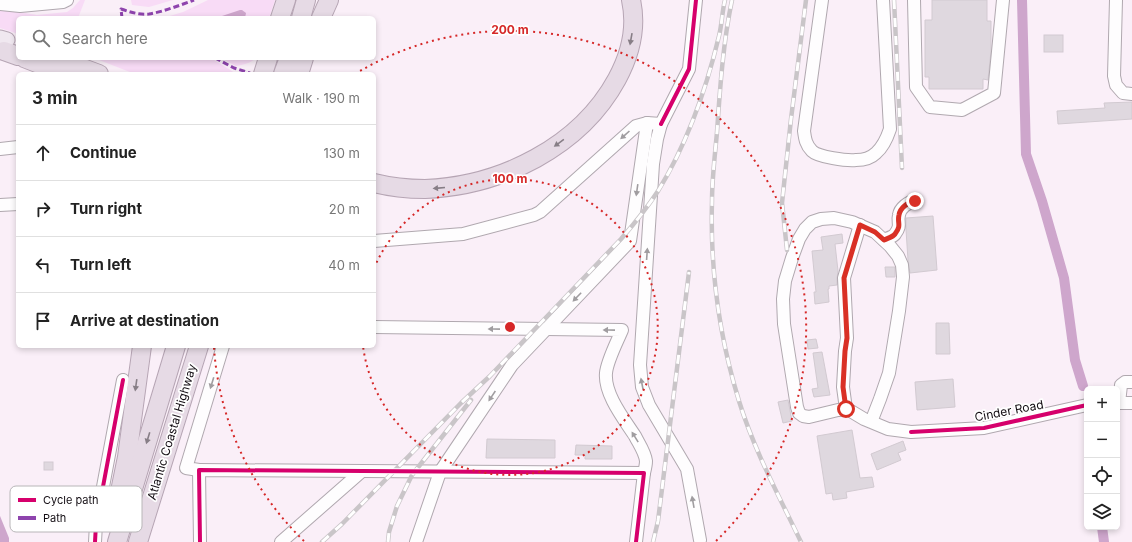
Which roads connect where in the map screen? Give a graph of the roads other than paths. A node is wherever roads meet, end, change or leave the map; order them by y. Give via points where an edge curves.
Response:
1 (67, 0) edge
2 (286, 0) edge
3 (306, 0) edge
4 (329, 0) edge
5 (631, 0) edge
6 (696, 0) edge
7 (822, 0) edge
8 (882, 0) edge
9 (914, 0) edge
10 (1003, 0) edge
11 (1116, 0) edge
12 (0, 4) edge
13 (281, 16) edge
14 (302, 16) edge
15 (322, 16) edge
16 (29, 60) edge
17 (61, 60) edge
18 (267, 60) edge
19 (287, 60) edge
20 (303, 60) edge
21 (60, 72) edge
22 (94, 72) edge
23 (264, 72) edge
24 (284, 72) edge
25 (300, 72) edge
26 (1132, 94) edge
27 (646, 123) junction
28 (661, 124) junction
29 (16, 147) edge
30 (0, 149) edge
31 (376, 183) edge
32 (915, 201) dead end
33 (16, 204) edge
34 (0, 205) edge
35 (860, 225) junction
36 (884, 240) junction
37 (376, 241) edge
38 (376, 327) edge
39 (547, 329) junction
40 (142, 348) edge
41 (175, 348) edge
42 (197, 348) edge
43 (222, 348) edge
44 (123, 380) dead end
45 (1132, 382) edge
46 (1120, 391) edge
47 (1120, 403) edge
48 (1132, 403) edge
49 (1084, 406) edge
50 (846, 409) junction
51 (871, 422) junction
52 (199, 470) junction
53 (362, 471) junction
54 (440, 472) junction
55 (644, 473) junction
56 (103, 486) edge
57 (120, 486) edge
58 (134, 486) edge
59 (142, 529) edge
60 (96, 532) edge
61 (112, 532) edge
62 (120, 532) edge
63 (141, 532) edge
64 (700, 540) dead end
65 (95, 542) edge
66 (111, 542) edge
67 (117, 542) edge
68 (138, 542) edge
69 (200, 542) edge
70 (281, 542) edge
71 (416, 542) edge
72 (636, 542) edge

1 - 12 street via 20,6
2 - 13 highway
3 - 14 highway
4 - 15 highway
5 -> 31 highway via 632,34 624,65 600,106 565,139 519,167 466,183 424,189
6 - 28 street via 689,69
7 - 8 street via 804,131 806,143 813,152 827,157 855,160 866,159 876,154 886,141 890,129
9 - 10 street via 916,86 930,107 962,110 994,93
11 - 26 street via 1114,76 1116,86 1123,93
16 - 21 highway
17 - 22 highway
18 - 23 highway
19 - 24 highway
20 - 25 highway
27 - 28 street
27 -> 37 street via 636,126 534,215 463,234
27 -> 39 street via 630,242
64 -> 28 street via 688,469 649,405 642,387 640,365 653,164
29 - 30 street
32 - 36 street via 903,208 899,215 900,226 894,235
33 - 34 street
35 - 36 street via 875,232
35 - 50 street via 844,278 847,338 843,387
35 - 50 street via 834,218 812,222 799,239 785,281 783,299 784,324 799,413 809,417
36 - 51 street via 898,256 903,277 888,373
39 -> 38 street
39 -> 54 street via 512,365
55 -> 39 street via 646,464 641,447 608,392 606,382 606,373 622,330
40 -> 57 highway via 127,457
41 -> 58 highway, Atlantic Coastal Highway
42 - 59 highway, Atlantic Coastal Highway
43 -> 52 street via 186,468
44 - 56 street
45 - 46 street via 1125,382 1121,385
47 - 48 street
49 - 51 street, Cinder Road via 984,428 911,432 888,429
50 - 51 street, Cinder Road
52 - 53 street
52 - 69 street
53 - 54 street
53 - 70 street
54 - 55 street
54 - 71 street
55 - 72 street
60 - 65 street
61 -> 66 highway
62 -> 67 highway, Atlantic Coastal Highway
63 - 68 highway, Atlantic Coastal Highway

